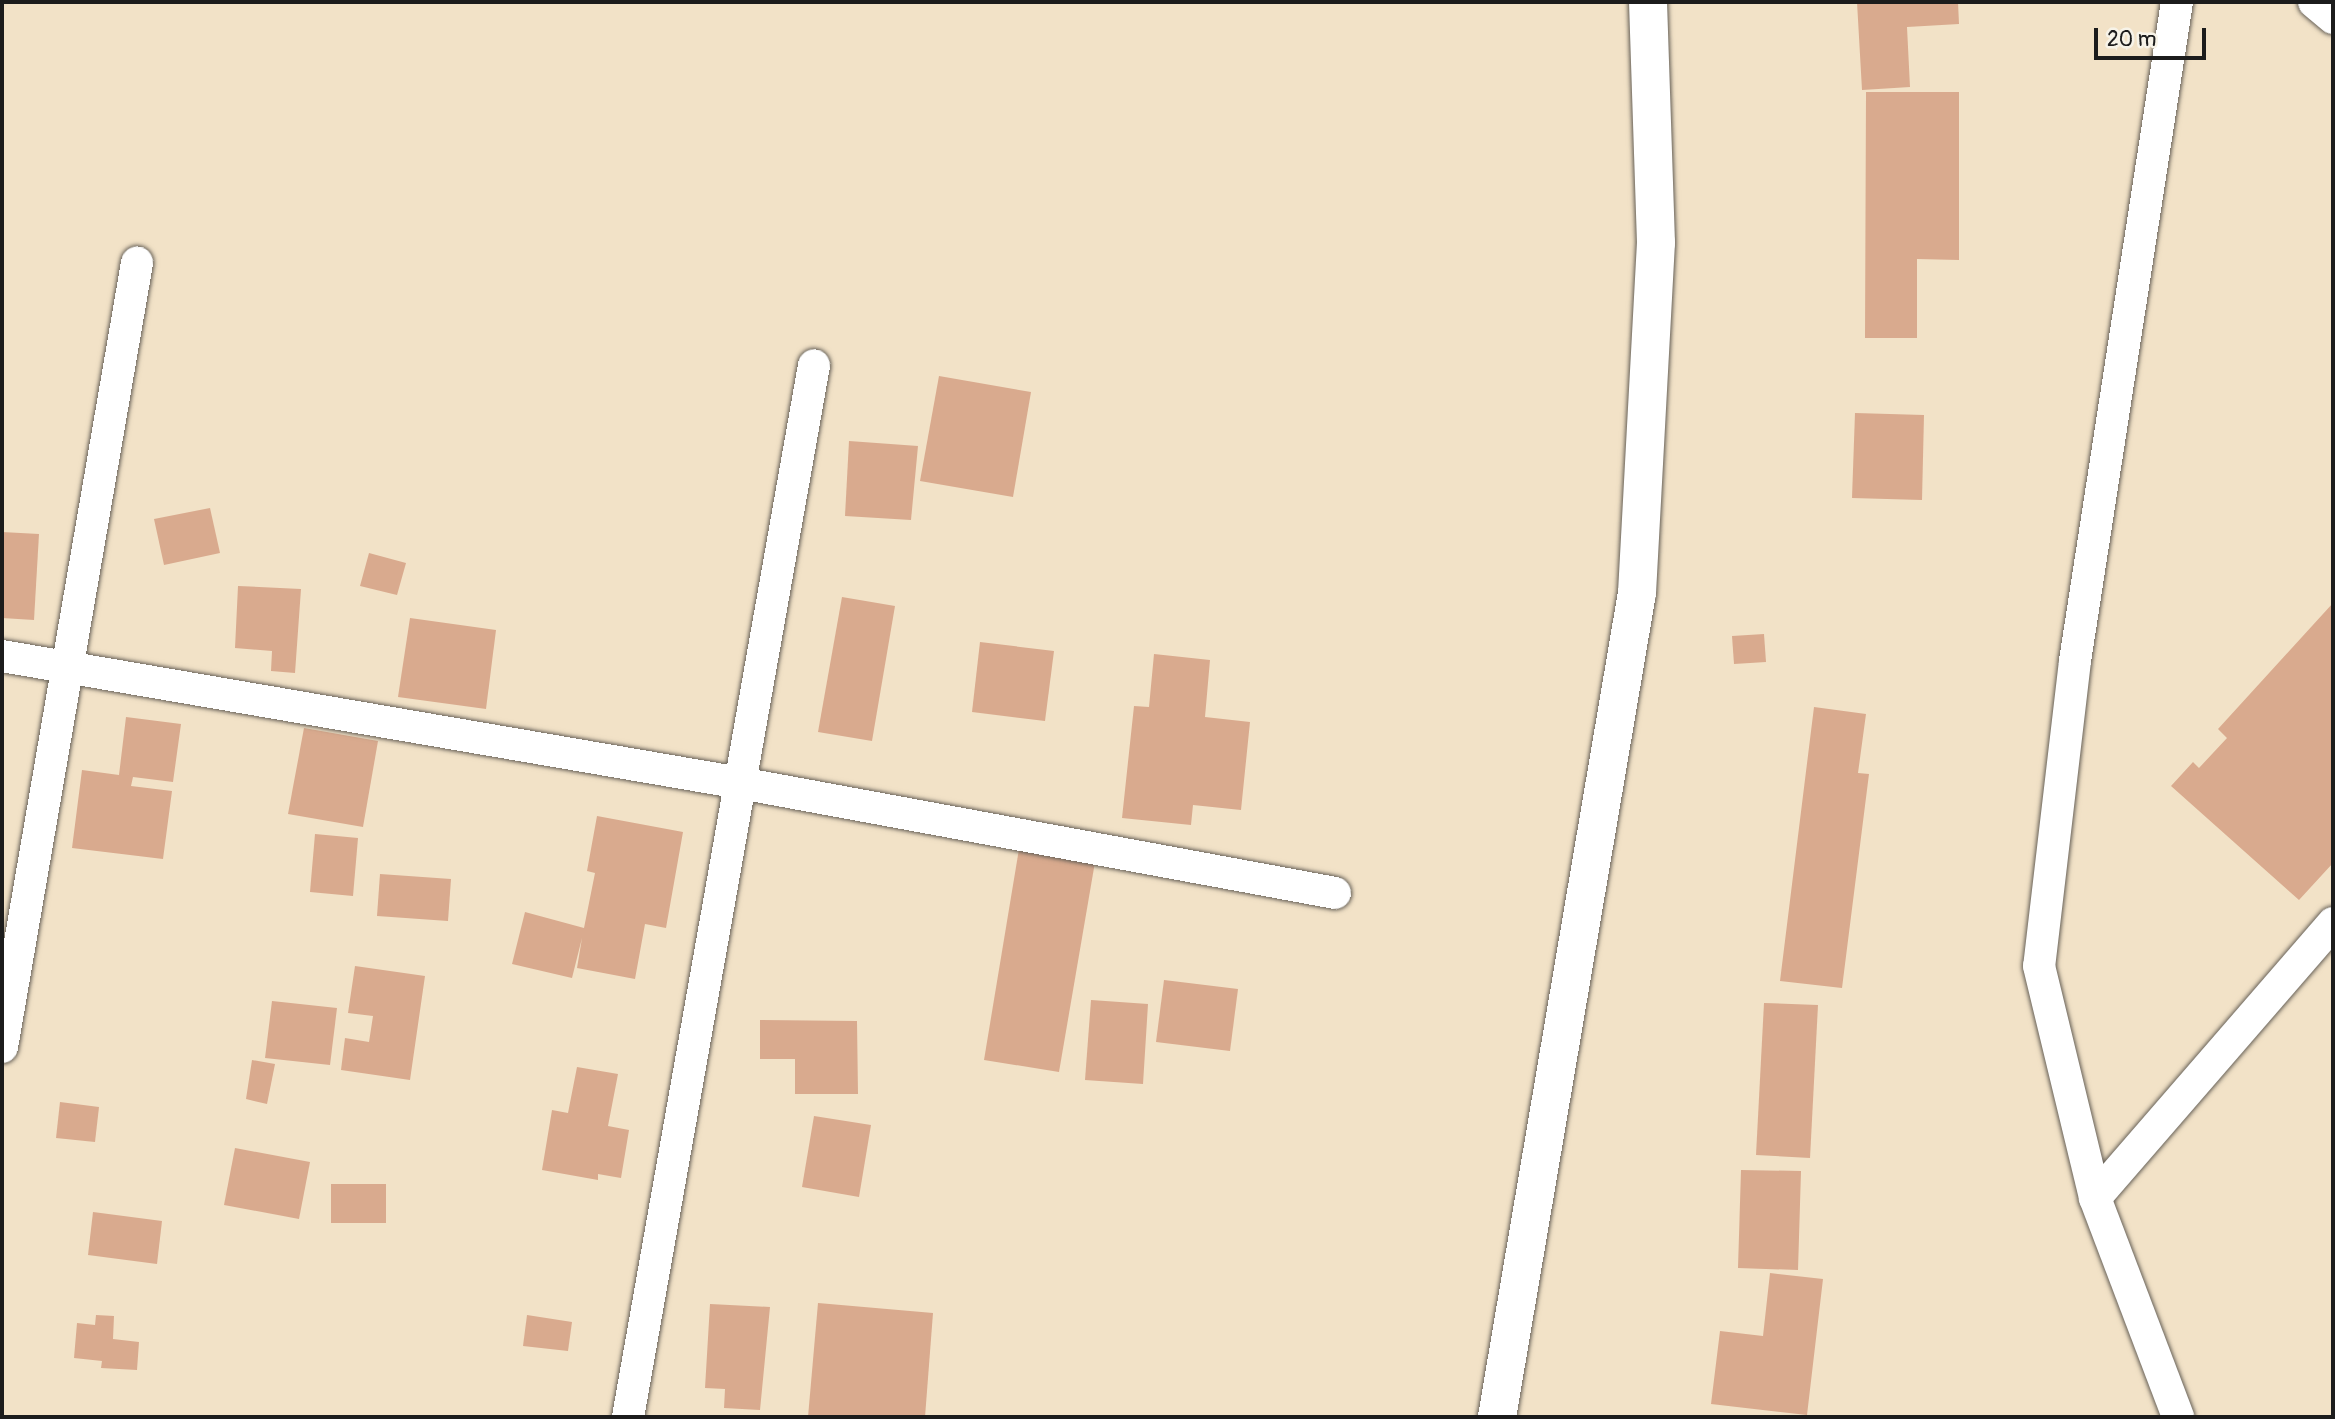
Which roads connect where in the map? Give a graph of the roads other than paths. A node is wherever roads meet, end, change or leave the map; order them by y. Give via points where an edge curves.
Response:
1 (1648, 2) edge
2 (2176, 2) edge
3 (2314, 2) edge
4 (2333, 18) edge
5 (137, 264) dead end
6 (814, 365) dead end
7 (2, 656) edge
8 (68, 668) junction
9 (740, 783) junction
10 (1335, 893) dead end
11 (2333, 923) edge
12 (2, 1047) edge
13 (2095, 1198) junction
14 (628, 1417) edge
15 (1497, 1417) edge
16 (2178, 1417) edge

1 - 15 main road via 1656,243 1637,593
2 - 13 street via 2075,661 2039,966
3 - 4 street
5 - 8 street
6 - 9 street
7 - 8 street
8 - 9 street
8 - 12 street
9 - 10 street
9 - 14 street
11 - 13 street
13 - 16 street

